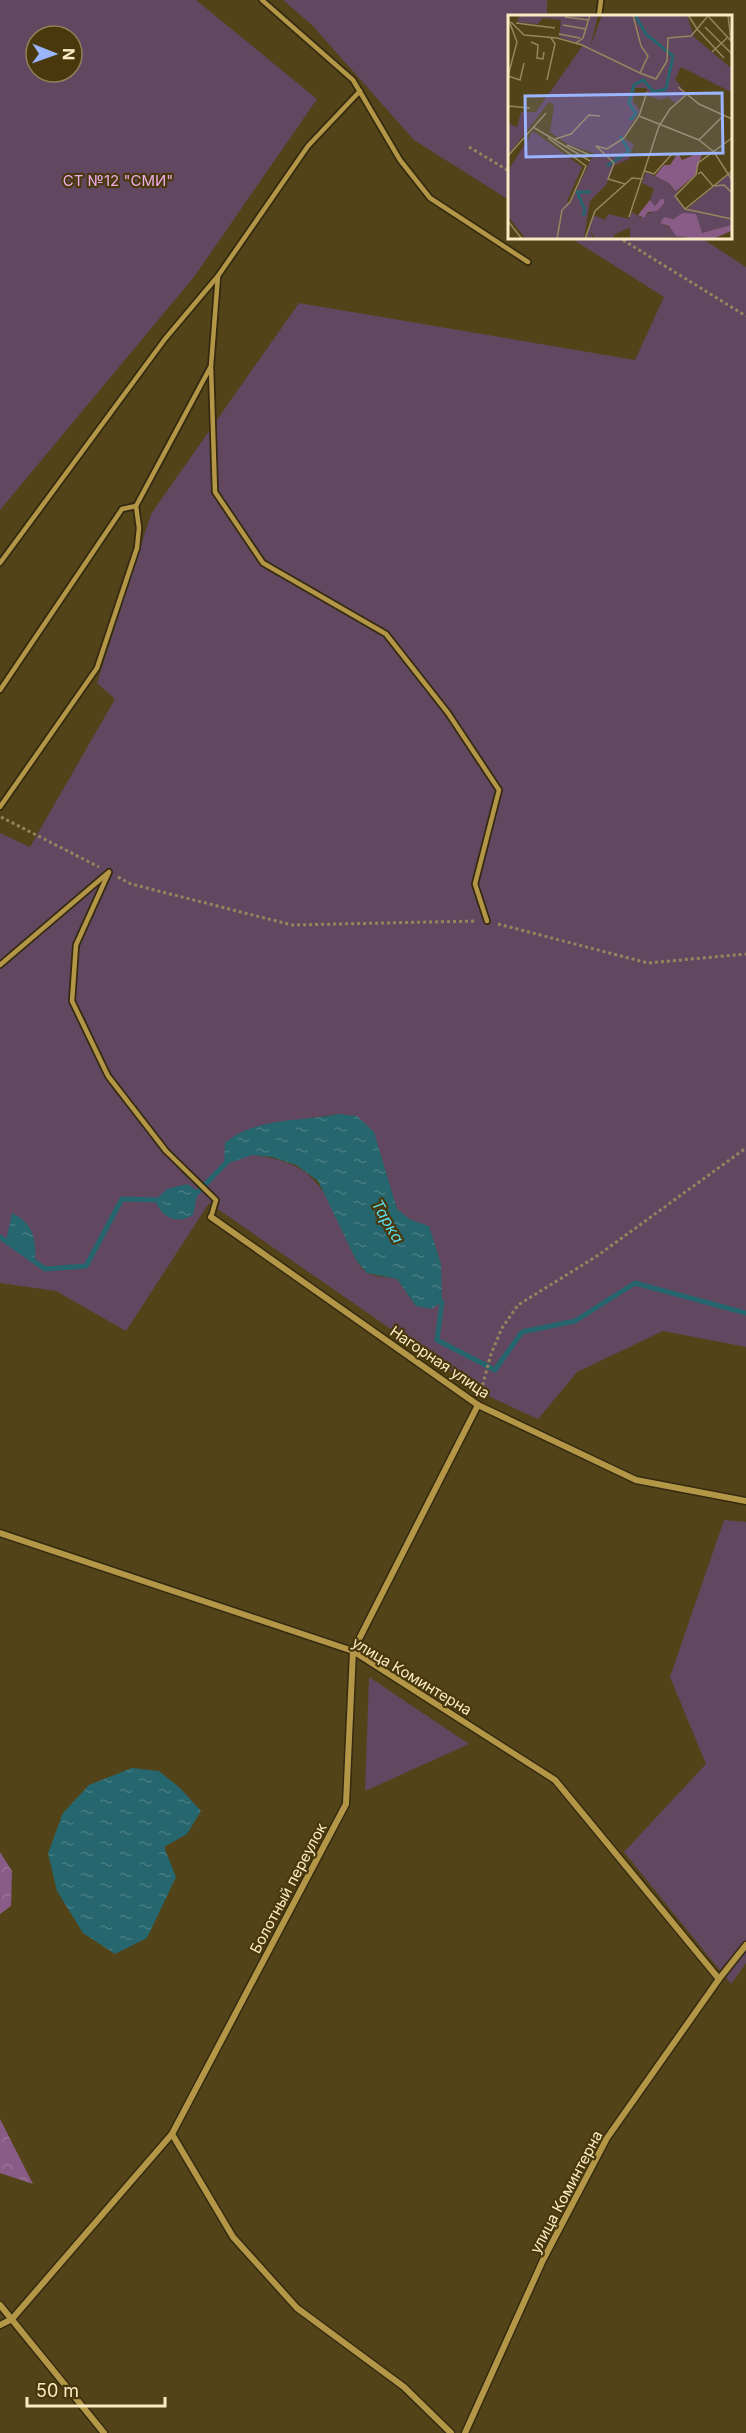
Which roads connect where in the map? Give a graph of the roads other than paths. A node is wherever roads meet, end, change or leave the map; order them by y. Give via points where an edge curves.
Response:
1 (262, 0) edge
2 (601, 0) edge
3 (599, 15) edge
4 (360, 91) junction
5 (528, 262) dead end
6 (218, 276) junction
7 (211, 366) junction
8 (136, 506) junction
9 (0, 563) edge
10 (0, 690) edge
11 (0, 807) edge
12 (487, 921) road end
13 (0, 965) edge
14 (211, 1217) joint
15 (478, 1405) junction
16 (746, 1501) edge
17 (0, 1533) edge
18 (353, 1651) junction
19 (746, 1945) edge
20 (719, 1979) junction
21 (172, 2134) junction
22 (0, 2305) edge
23 (12, 2319) junction
24 (0, 2325) edge
25 (104, 2433) edge
26 (451, 2433) edge
27 (465, 2433) edge

1 - 4 lane via 353,80
2 - 3 lane
4 - 5 lane via 400,160 430,198
4 - 6 lane via 308,146
6 - 7 lane
6 - 9 lane via 165,339
7 - 8 lane
7 - 12 lane via 215,492 263,563 386,634 448,713 499,790 475,884
8 - 10 lane via 122,509
8 - 11 lane via 137,548 97,668
13 - 14 lane via 109,872 76,945 72,1001 108,1076 166,1150 216,1200
14 - 15 street, Нагорная улица
15 - 16 street, Нагорная улица via 636,1480
15 - 18 street, Болотный переулок
17 - 18 street, улица Коминтерна
18 - 20 street, улица Коминтерна via 555,1780
18 - 21 street, Болотный переулок via 346,1804
19 - 20 street, улица Коминтерна
20 - 27 street, улица Коминтерна via 607,2138 543,2260
21 - 23 street, Болотный переулок
21 - 26 street via 233,2237 297,2308 404,2387
22 - 23 street
23 - 24 street, Болотный переулок
23 - 25 street

